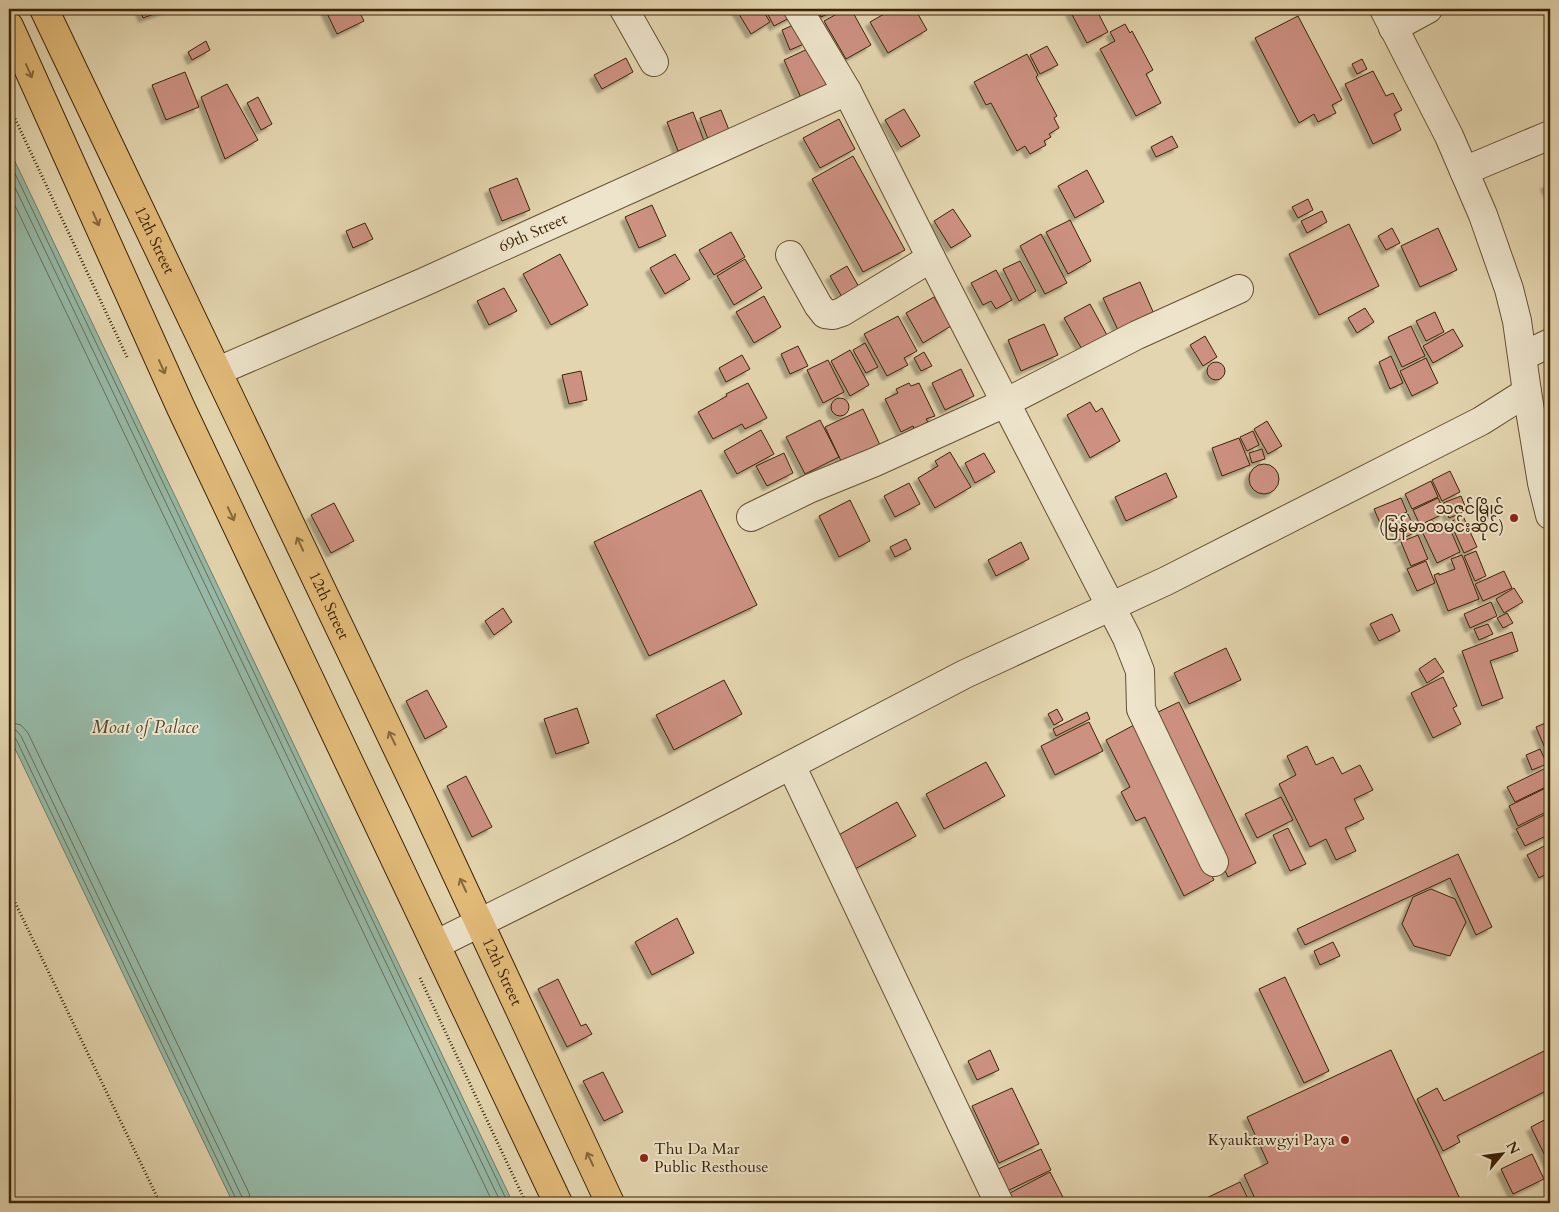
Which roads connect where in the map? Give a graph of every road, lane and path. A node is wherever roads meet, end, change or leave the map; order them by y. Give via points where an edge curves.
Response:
1 (44, 9) edge
2 (624, 9) edge
3 (798, 9) edge
4 (1428, 9) edge
5 (1388, 18) edge
6 (9, 26) edge
7 (654, 62) dead end
8 (846, 91) junction
9 (1550, 135) edge
10 (1464, 170) junction
11 (790, 255) dead end
12 (931, 258) junction
13 (1239, 289) dead end
14 (1550, 343) edge
15 (1523, 356) junction
16 (218, 371) junction
17 (1527, 392) junction
18 (1005, 403) junction
19 (1550, 514) edge
20 (750, 517) dead end
21 (1111, 606) junction
22 (791, 765) junction
23 (1214, 862) dead end
24 (9, 890) edge
25 (480, 923) junction
26 (437, 944) junction
27 (160, 1203) edge
28 (558, 1203) edge
29 (610, 1203) edge
30 (999, 1203) edge

1 - 16 main road, 12th Street
2 - 7 street
3 - 8 street
4 - 5 street
5 - 10 street
6 -> 26 main road via 181,408
8 - 12 street
8 - 16 street, 69th Street via 424,282
9 - 10 street
10 - 15 street via 1509,289
11 - 12 street via 818,305 825,314 833,315
12 - 18 street
13 - 18 street via 1137,335
14 - 15 street
15 - 17 street
25 -> 16 main road, 12th Street
17 - 19 street
17 - 21 street via 1414,455
18 - 20 street
18 - 21 street
21 - 22 street via 965,674
21 - 23 street via 1140,671 1141,709
22 - 25 street
22 - 30 street
24 - 27 path
25 - 26 street
29 -> 25 main road, 12th Street
26 - 28 main road

